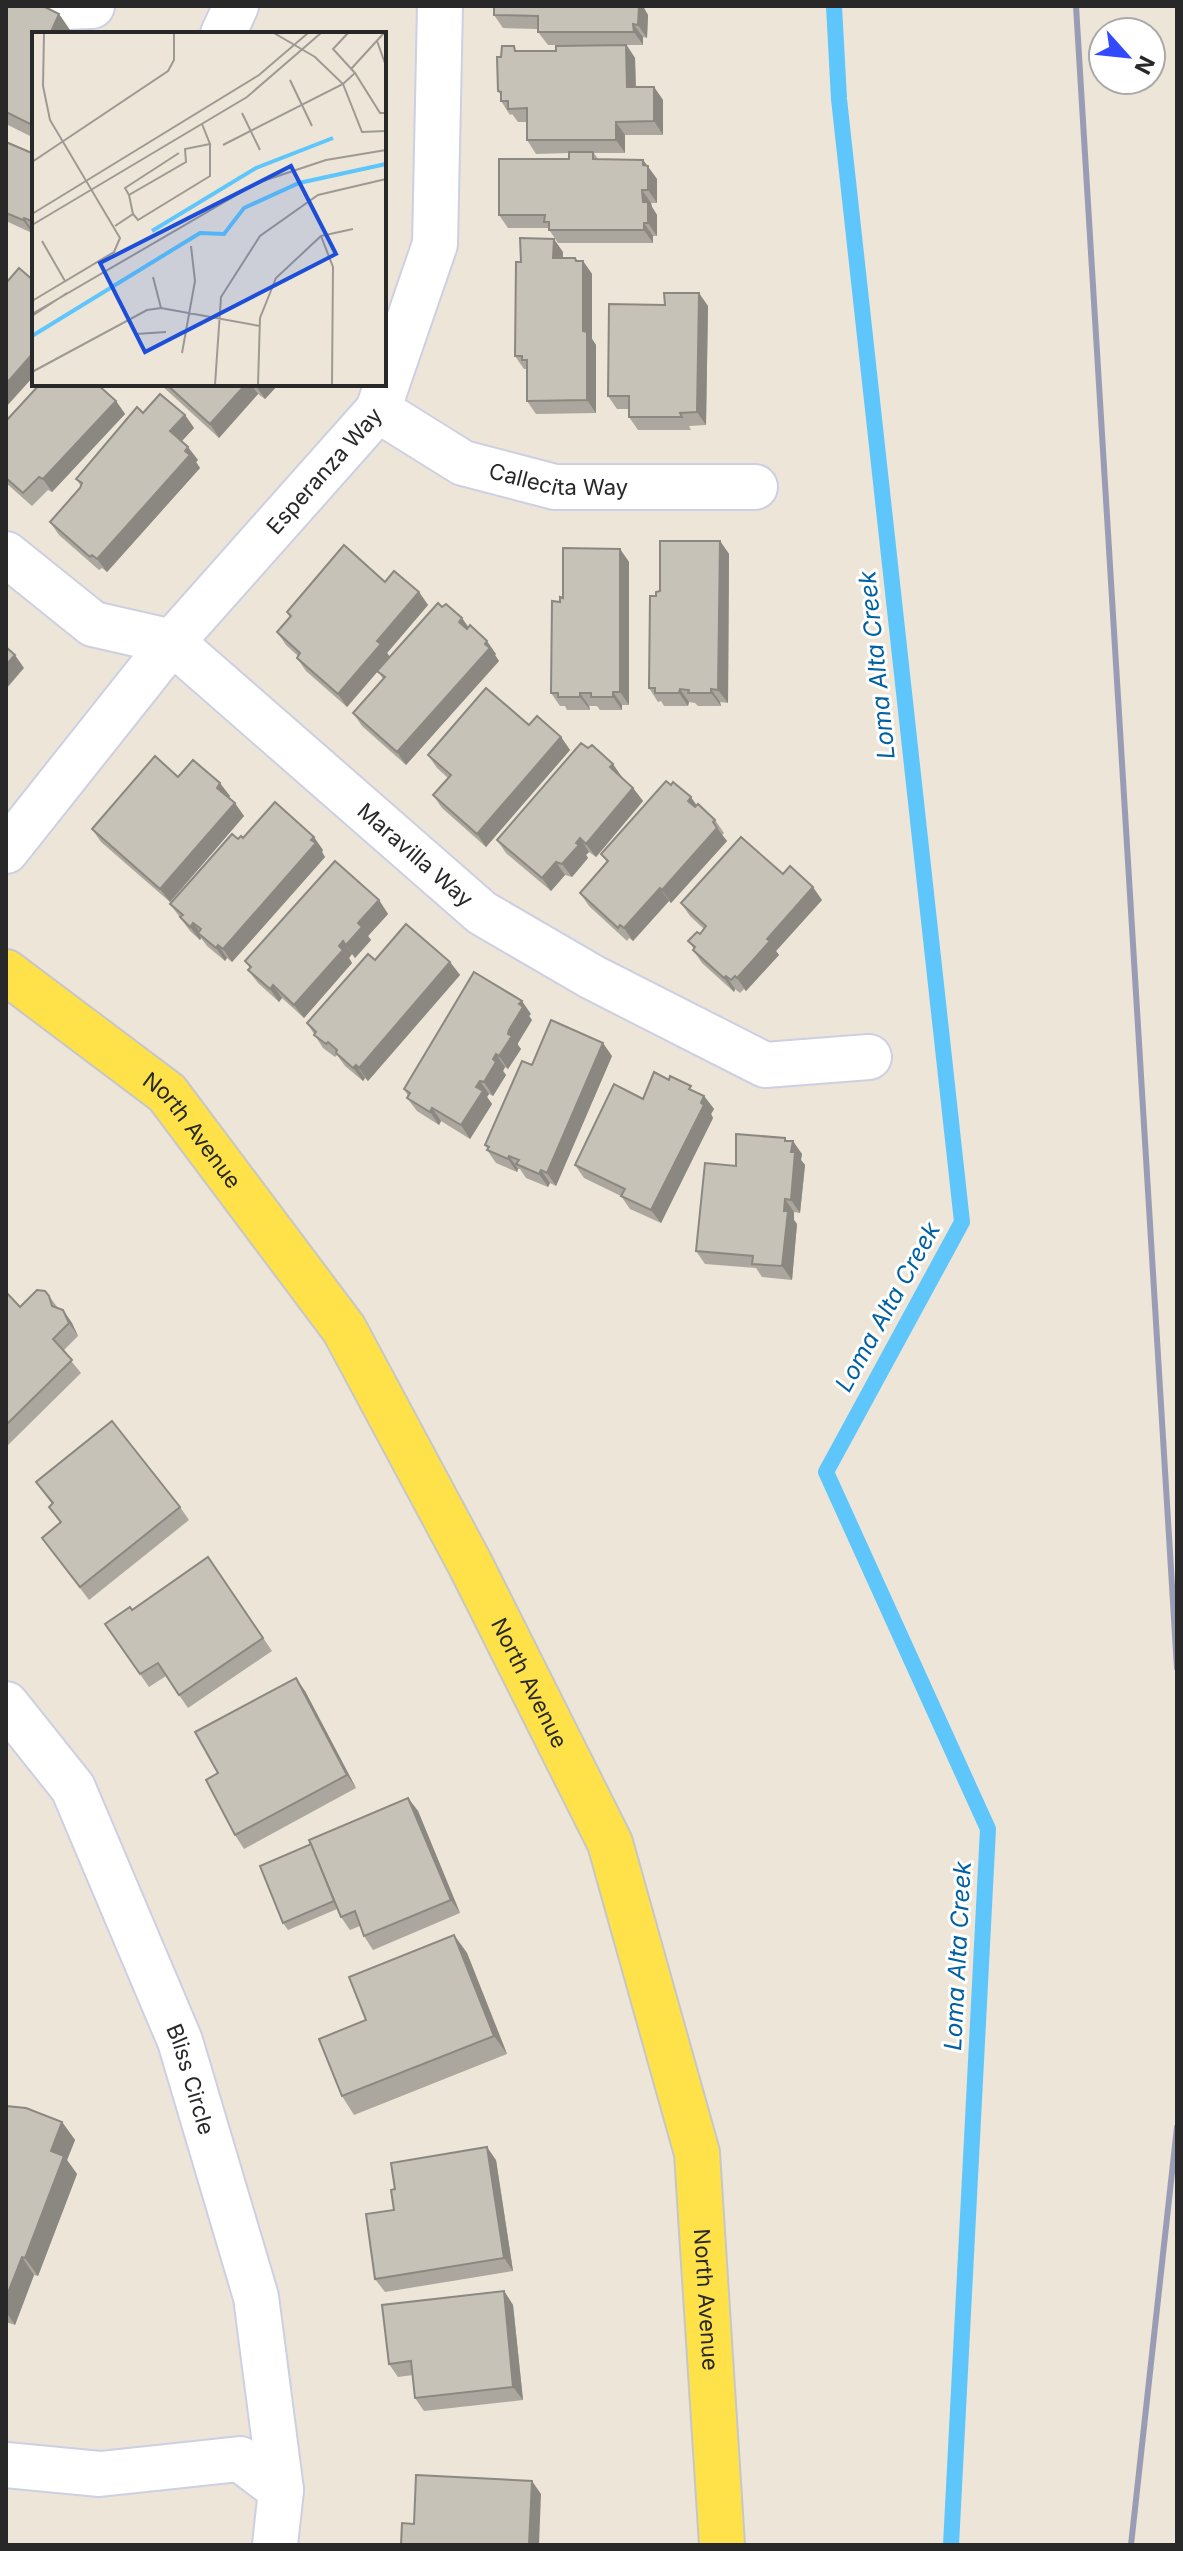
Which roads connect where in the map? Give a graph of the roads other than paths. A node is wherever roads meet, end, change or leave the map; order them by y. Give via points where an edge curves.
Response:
1 (92, 6) edge
2 (236, 6) edge
3 (440, 6) edge
4 (63, 7) edge
5 (224, 32) edge
6 (378, 410) junction
7 (755, 487) dead end
8 (6, 554) edge
9 (172, 642) junction
10 (6, 851) edge
11 (6, 972) edge
12 (869, 1057) dead end
13 (6, 1704) edge
14 (6, 2465) edge
15 (281, 2490) junction
16 (275, 2545) edge
17 (722, 2545) edge

1 - 4 street
2 - 5 street
3 - 6 street, Esperanza Way via 435,244
6 - 7 street, Callecita Way via 463,463 555,487
6 - 9 street, Esperanza Way
8 - 9 street, Maravilla Way via 93,624
9 - 10 street, Esperanza Way
9 - 12 street, Maravilla Way via 482,913 592,977 765,1065
11 - 17 main road, North Avenue via 167,1093 344,1329 610,1843 697,2153
13 - 15 street, Bliss Circle via 73,1788 180,2041 256,2297
14 - 15 street via 100,2474 240,2459
15 - 16 street, Bliss Circle

